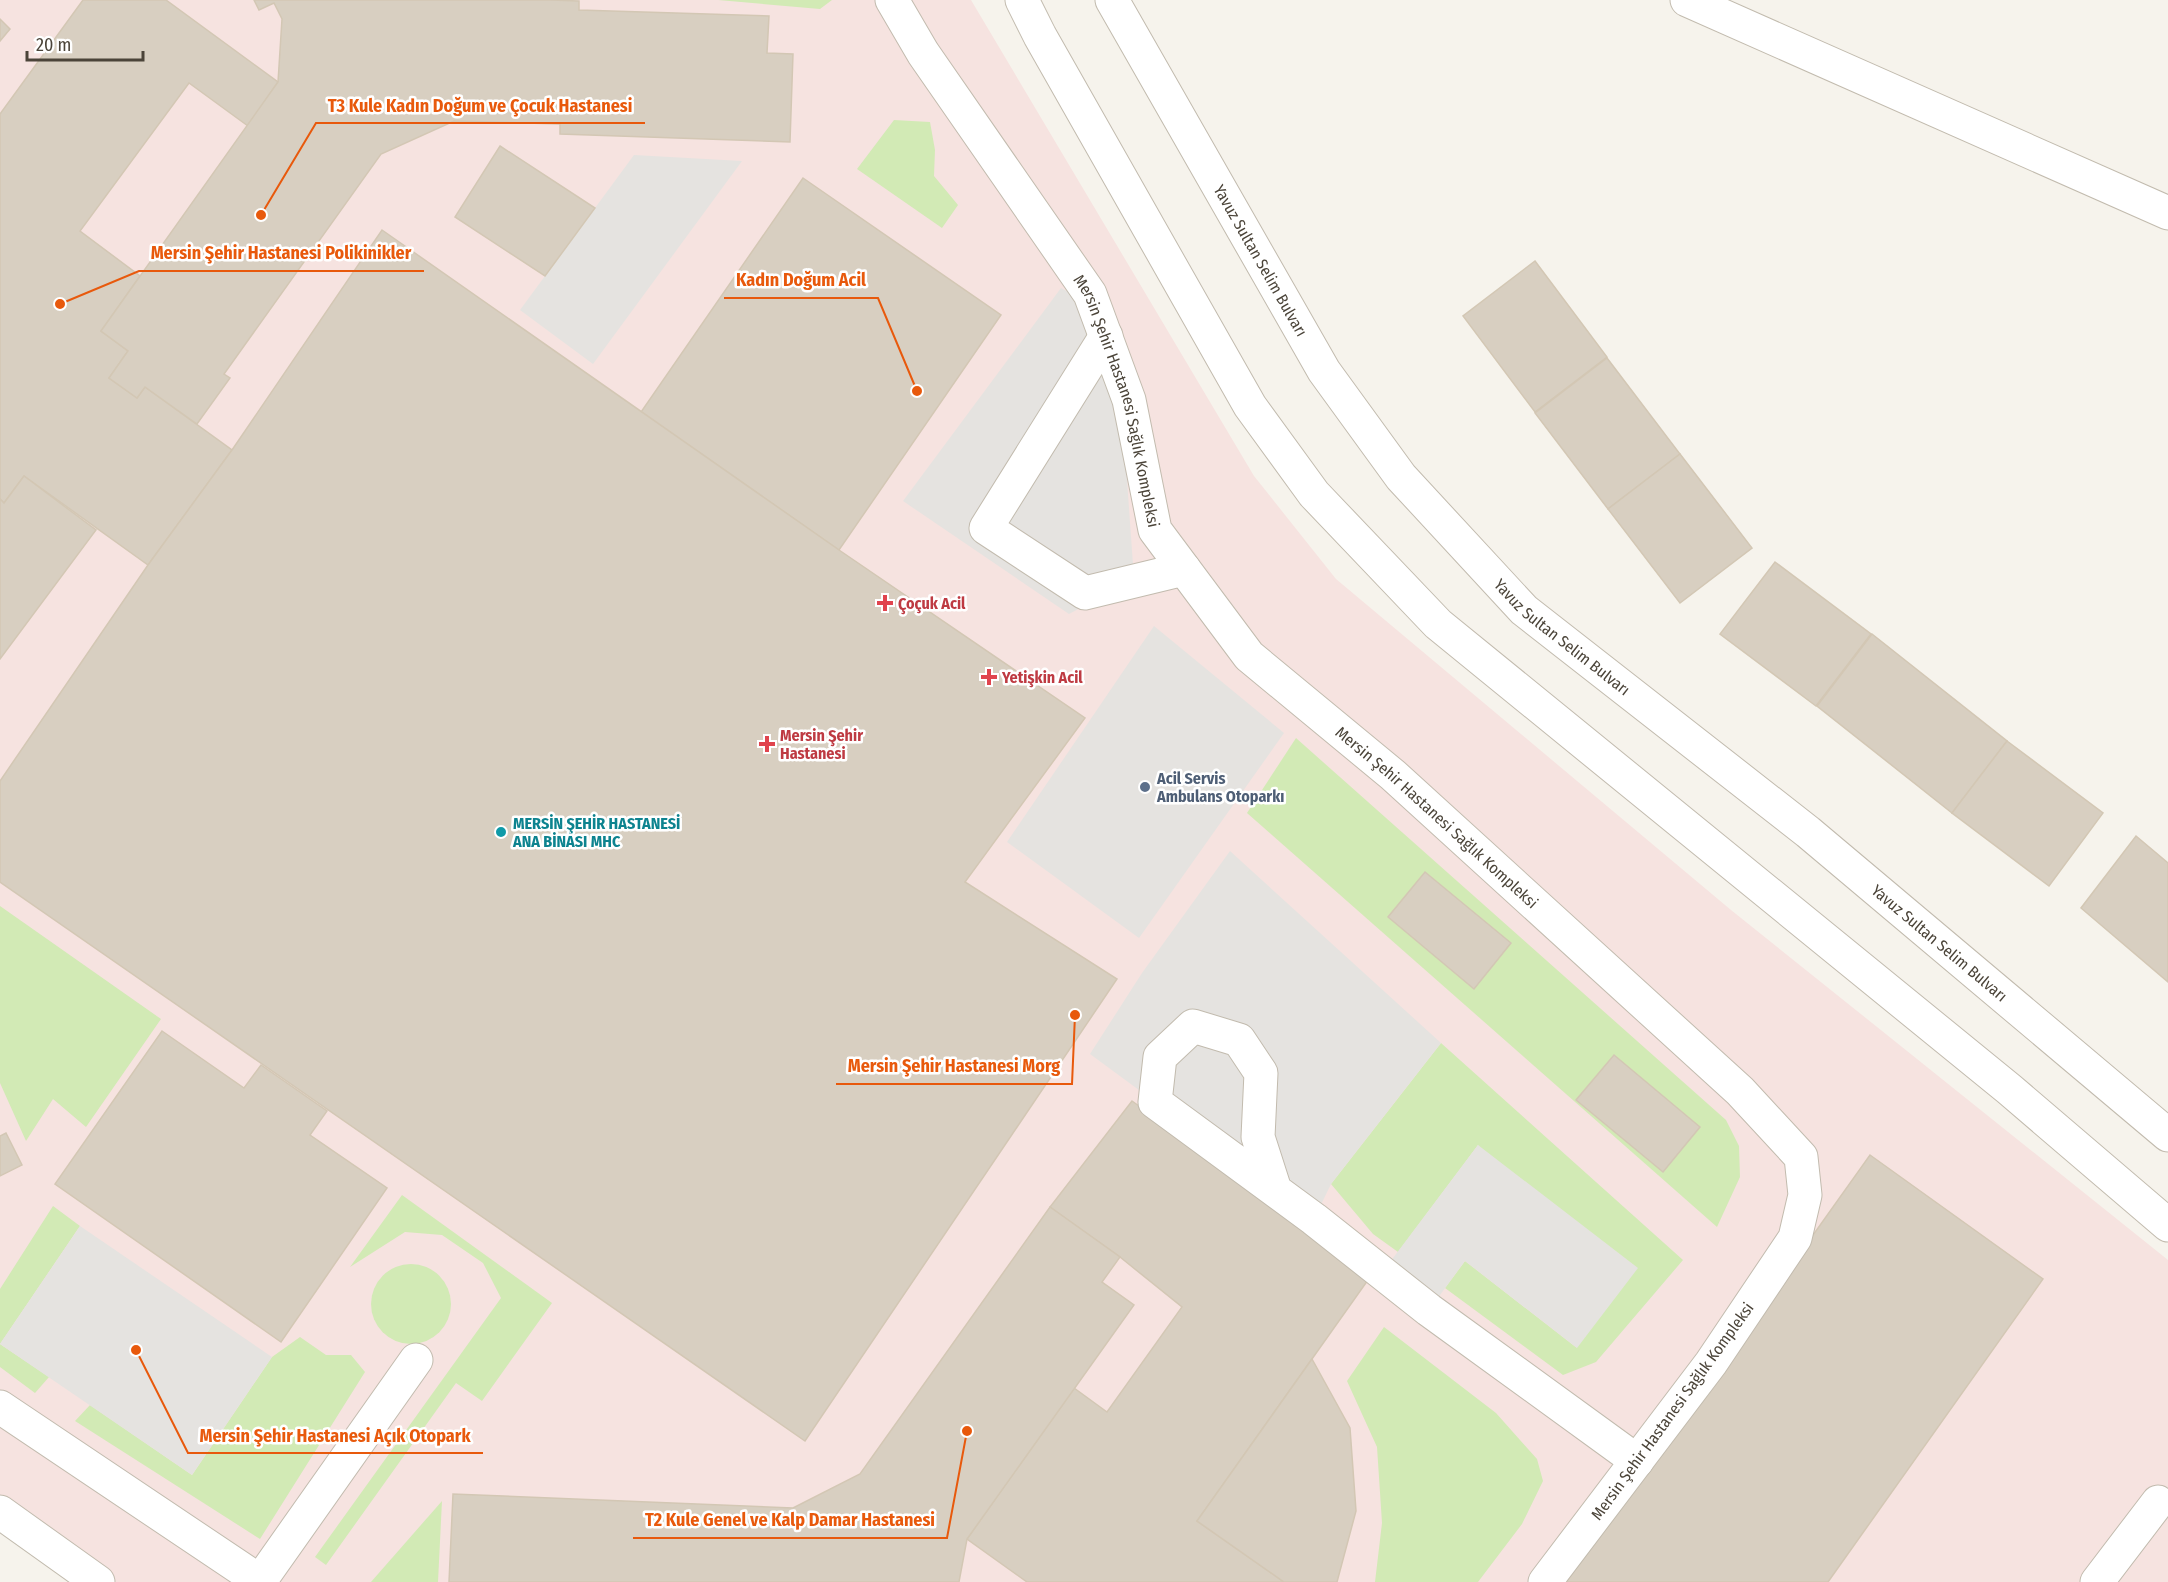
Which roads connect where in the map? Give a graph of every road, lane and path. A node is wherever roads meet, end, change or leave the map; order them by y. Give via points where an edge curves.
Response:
1 (892, 0) edge
2 (1022, 0) edge
3 (1112, 0) edge
4 (1687, 0) edge
5 (2168, 213) edge
6 (1106, 336) junction
7 (1184, 569) junction
8 (2168, 1135) edge
9 (1275, 1191) junction
10 (2168, 1225) edge
11 (416, 1360) dead end
12 (0, 1407) edge
13 (1637, 1461) junction
14 (2158, 1502) dead end
15 (0, 1512) edge
16 (98, 1582) edge
17 (260, 1582) edge
18 (1545, 1582) edge
19 (2097, 1582) edge

1 - 6 street, Mersin Şehir Hastanesi Sağlık Kompleksi via 923,53 1090,294
2 - 10 street via 1250,406 1322,502 1438,624 2008,1089
3 - 8 street, Yavuz Sultan Selim Bulvarı via 1324,371 1401,477 1524,610 1808,832
4 - 5 street
6 - 7 street, Mersin Şehir Hastanesi Sağlık Kompleksi via 1129,400 1155,530
6 - 7 street via 986,528 1085,593
7 - 13 street, Mersin Şehir Hastanesi Sağlık Kompleksi via 1249,656 1411,790 1740,1091 1801,1157 1804,1195 1795,1238 1711,1363
9 - 9 street via 1155,1102 1160,1057 1194,1026 1239,1040 1261,1073 1258,1137
9 - 13 street via 1429,1310
11 - 17 street
12 - 17 street
13 - 18 street, Mersin Şehir Hastanesi Sağlık Kompleksi
14 - 19 street
15 - 16 street

